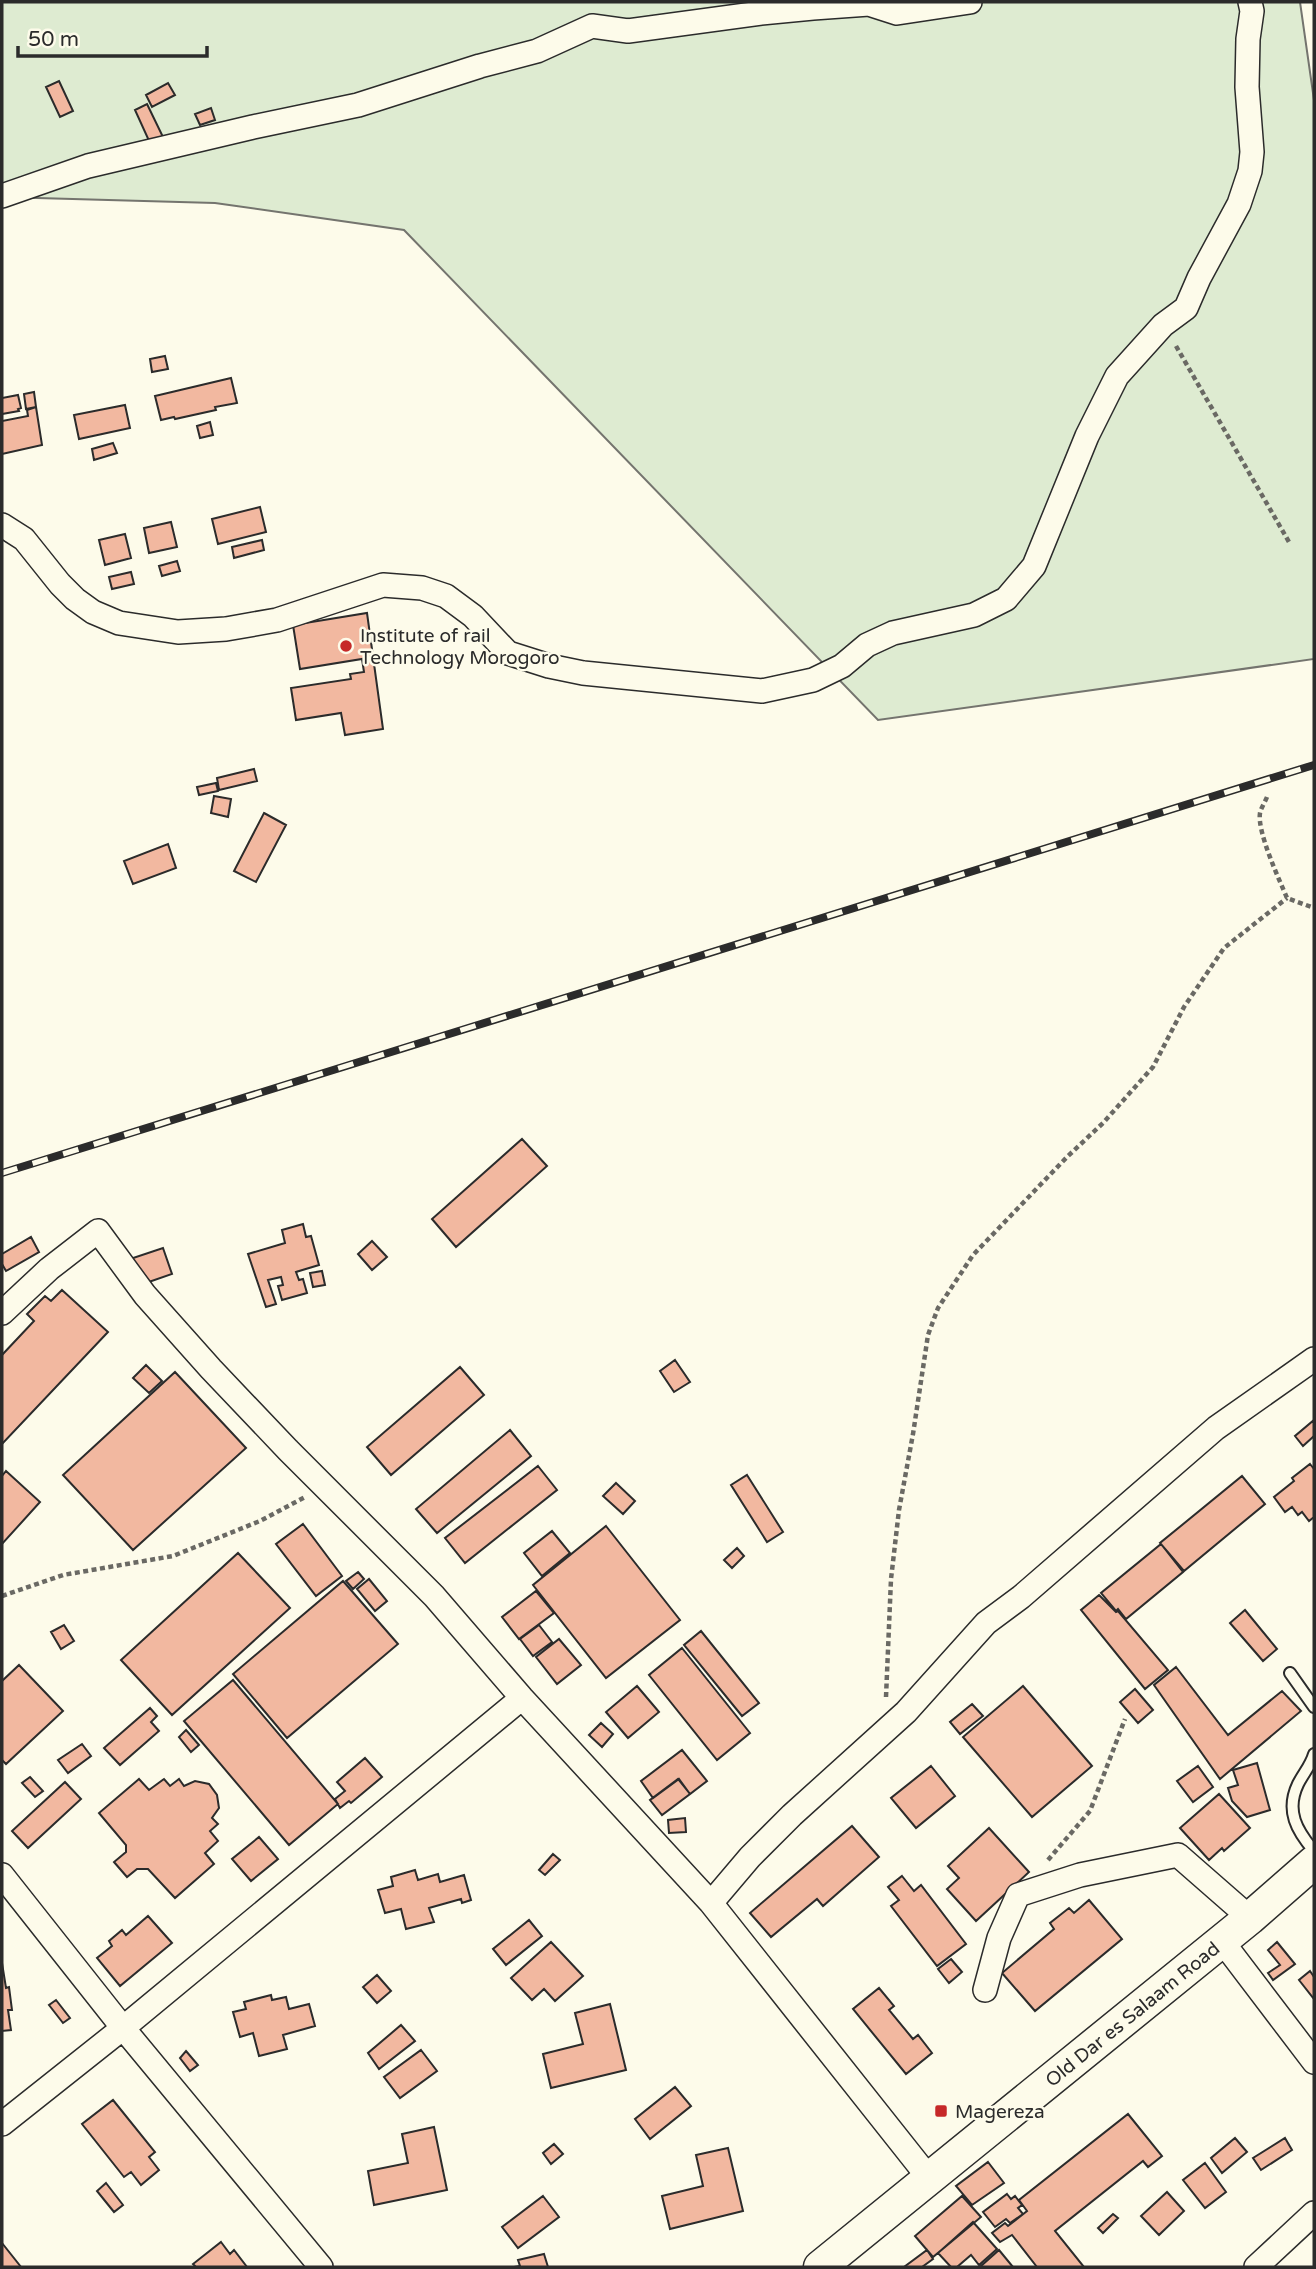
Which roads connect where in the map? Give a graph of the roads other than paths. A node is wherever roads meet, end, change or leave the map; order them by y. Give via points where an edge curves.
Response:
1 (970, 2) edge
2 (1251, 2) edge
3 (2, 196) edge
4 (2, 525) edge
5 (2, 1313) edge
6 (1314, 1359) edge
7 (1290, 1673) dead end
8 (522, 1698) junction
9 (1314, 1707) edge
10 (1314, 1754) edge
11 (1314, 1851) edge
12 (1314, 1862) edge
13 (2, 1875) edge
14 (711, 1903) junction
15 (1250, 1918) junction
16 (1222, 1941) junction
17 (985, 1990) dead end
18 (123, 2028) junction
19 (1314, 2062) edge
20 (2, 2124) edge
21 (929, 2178) junction
22 (1314, 2213) edge
23 (321, 2267) edge
24 (820, 2267) edge
25 (1256, 2267) edge

1 - 3 street via 897,13 869,4 814,8 628,31 592,26 537,51 358,105 88,166
2 - 4 street via 1247,87 1252,152 1239,204 1186,308 1163,325 1117,376 1034,566 1006,599 974,615 893,633 813,680 762,691 549,666 508,653 473,616 446,596 422,588 383,585 277,621 226,629 178,632 119,623 75,599 24,539
5 - 8 street via 98,1231 145,1295 221,1380 434,1596
6 - 14 street via 1216,1428 986,1623 906,1712 750,1857
7 - 9 lane
8 - 14 street
8 - 18 street
10 - 11 lane via 1297,1786 1292,1814 1298,1831
12 - 15 main road, Old Dar es Salaam Road
13 - 18 street
14 - 21 street
15 - 16 main road, Old Dar es Salaam Road
15 - 17 street via 1178,1855 1080,1875 1018,1895 999,1938
16 - 19 street
16 - 21 main road, Old Dar es Salaam Road
18 - 20 street
18 - 23 street
21 - 24 main road, Old Dar es Salaam Road
22 - 25 street

